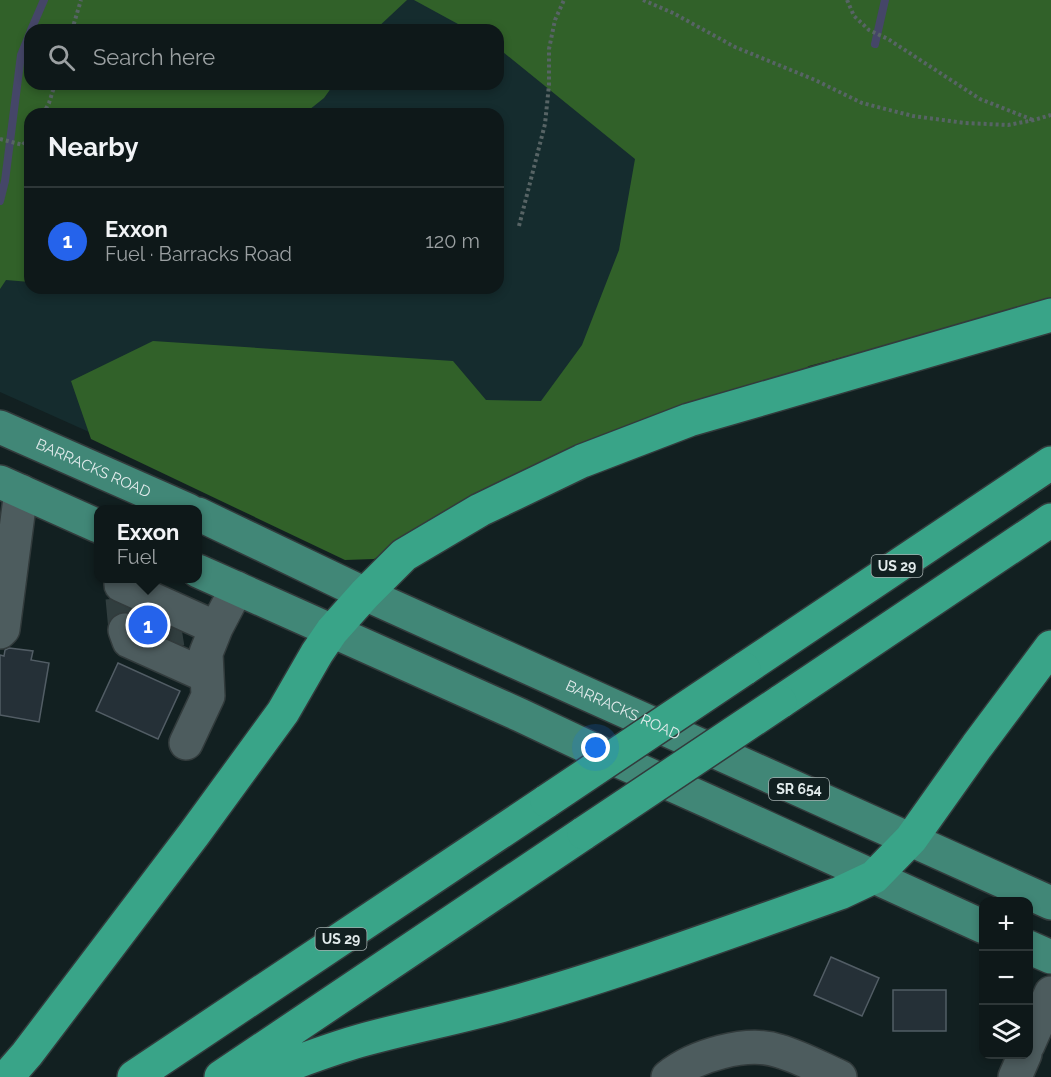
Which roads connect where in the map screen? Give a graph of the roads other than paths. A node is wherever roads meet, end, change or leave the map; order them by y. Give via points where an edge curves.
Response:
1 (1051, 315) edge
2 (0, 427) edge
3 (1051, 463) edge
4 (11, 486) edge
5 (177, 505) edge
6 (202, 516) edge
7 (1051, 520) edge
8 (94, 524) edge
9 (202, 573) edge
10 (121, 587) edge
11 (237, 588) junction
12 (365, 594) junction
13 (216, 628) junction
14 (125, 630) dead end
15 (332, 631) junction
16 (0, 632) edge
17 (165, 632) junction
18 (1051, 647) edge
19 (207, 676) junction
20 (186, 743) dead end
21 (911, 839) junction
22 (874, 877) junction
23 (1051, 903) edge
24 (979, 925) edge
25 (1033, 949) edge
26 (1051, 957) edge
27 (1051, 993) edge
28 (1033, 1036) edge
29 (1022, 1059) edge
30 (7, 1077) edge
31 (134, 1077) edge
32 (221, 1077) edge
33 (257, 1077) edge
34 (668, 1077) edge
35 (840, 1077) edge
36 (1015, 1077) edge

1 - 12 highway via 689,420 582,461 480,510 404,555
2 - 5 main road, BARRACKS ROAD
3 - 31 highway, US 29, bridge
4 - 8 main road
4 - 16 street
6 - 12 main road, BARRACKS ROAD
7 - 32 highway, bridge
9 - 11 main road
10 - 17 street
11 - 13 street
11 - 15 main road
12 - 15 highway
12 - 21 main road, BARRACKS ROAD / SR 654
13 - 17 street
13 - 19 street via 206,653
14 - 17 street via 129,641
15 - 22 main road
15 - 30 highway via 283,712
17 - 19 street
18 - 21 highway
19 - 20 street via 208,696
21 - 22 highway
21 - 23 main road, BARRACKS ROAD / SR 654
22 - 24 main road
22 - 33 highway via 840,893 625,968 512,1003 328,1050
25 - 26 main road
27 - 28 street
29 - 36 street
34 - 35 street via 699,1059 755,1048 778,1050

